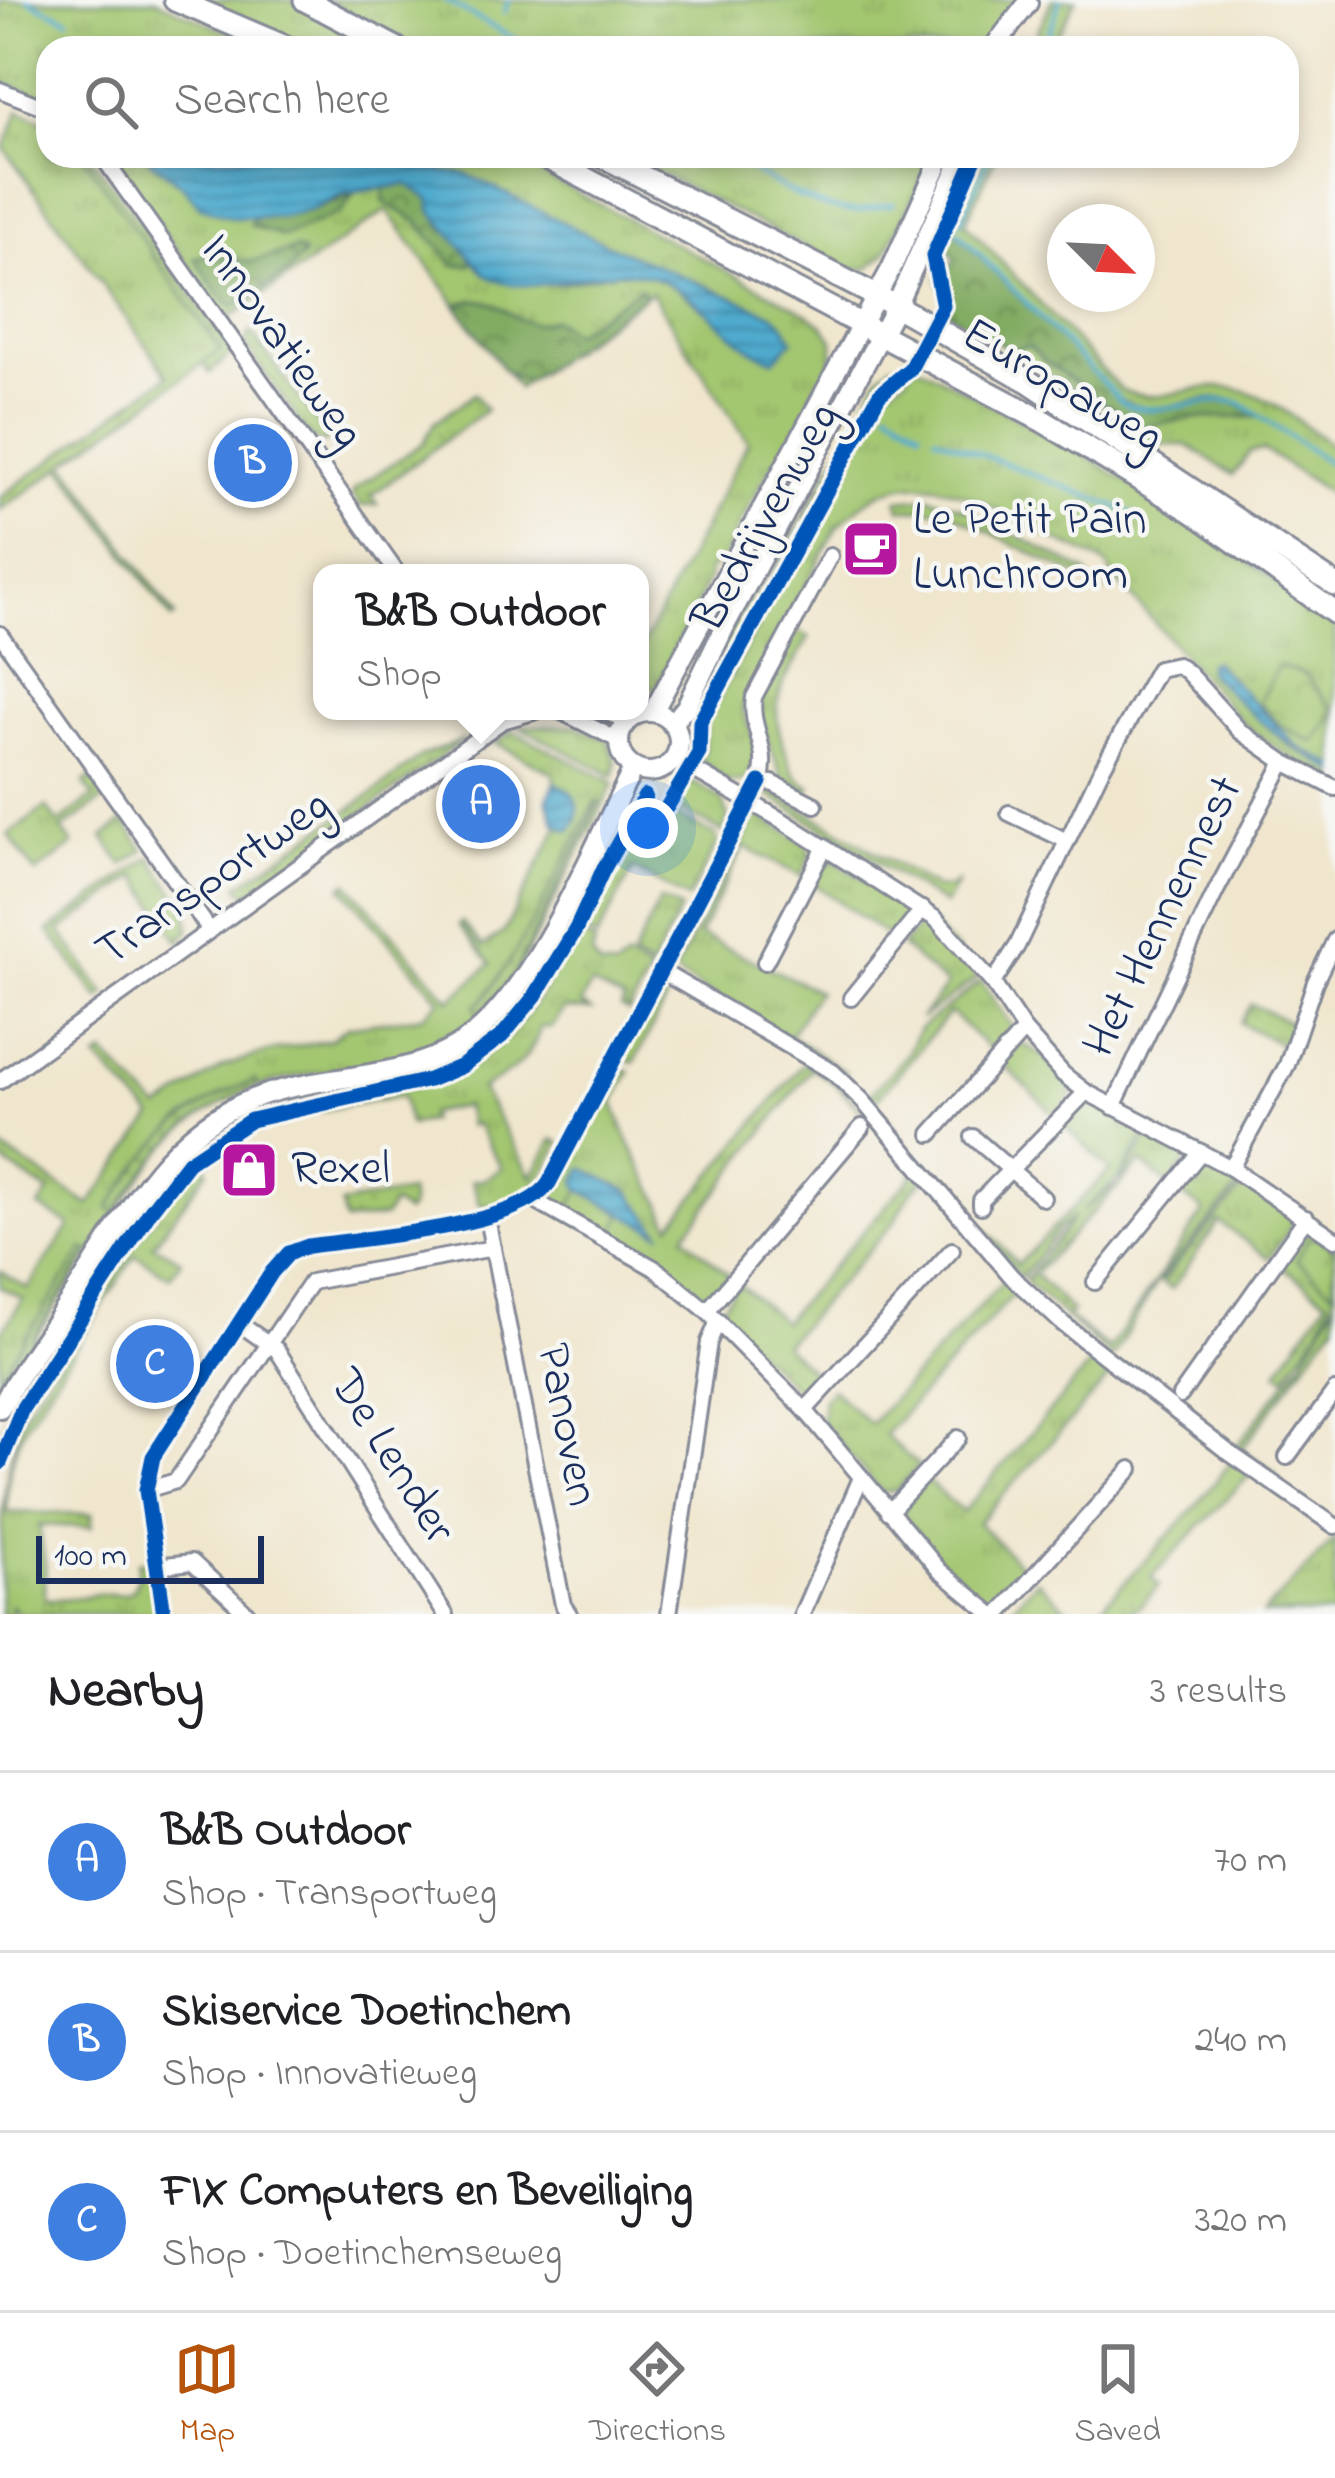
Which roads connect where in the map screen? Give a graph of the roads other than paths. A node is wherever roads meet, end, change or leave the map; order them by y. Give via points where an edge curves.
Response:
1 (175, 0) edge
2 (305, 0) edge
3 (1028, 2) edge
4 (260, 36) edge
5 (373, 36) edge
6 (1002, 36) edge
7 (1015, 36) edge
8 (0, 90) edge
9 (36, 104) edge
10 (110, 168) edge
11 (565, 168) edge
12 (626, 168) edge
13 (937, 168) edge
14 (957, 168) edge
15 (886, 301) junction
16 (861, 322) junction
17 (882, 333) junction
18 (830, 556) dead end
19 (391, 564) edge
20 (1335, 585) edge
21 (1335, 613) edge
22 (0, 634) edge
23 (653, 712) junction
24 (649, 713) edge
25 (493, 720) edge
26 (578, 720) edge
27 (628, 721) edge
28 (672, 724) junction
29 (618, 740) junction
30 (766, 755) junction
31 (675, 759) junction
32 (1285, 762) junction
33 (633, 769) junction
34 (760, 782) junction
35 (1335, 788) edge
36 (787, 790) junction
37 (748, 800) junction
38 (815, 806) dead end
39 (1009, 813) dead end
40 (1067, 841) junction
41 (825, 847) junction
42 (923, 909) junction
43 (209, 929) junction
44 (1335, 940) edge
45 (765, 962) dead end
46 (659, 970) junction
47 (992, 983) junction
48 (851, 998) dead end
49 (1024, 1030) junction
50 (0, 1081) edge
51 (1086, 1092) junction
52 (1113, 1107) junction
53 (862, 1126) dead end
54 (931, 1134) dead end
55 (973, 1137) dead end
56 (1202, 1152) junction
57 (1231, 1168) junction
58 (1010, 1170) junction
59 (1043, 1198) dead end
60 (535, 1201) junction
61 (981, 1206) dead end
62 (488, 1218) junction
63 (1306, 1218) junction
64 (1335, 1239) edge
65 (493, 1248) junction
66 (952, 1250) dead end
67 (1096, 1282) dead end
68 (712, 1316) junction
69 (240, 1324) junction
70 (269, 1342) junction
71 (1335, 1390) edge
72 (1180, 1396) dead end
73 (0, 1408) edge
74 (805, 1410) junction
75 (958, 1438) dead end
76 (1287, 1457) dead end
77 (1131, 1469) dead end
78 (860, 1480) junction
79 (146, 1490) junction
80 (889, 1512) junction
81 (1335, 1526) edge
82 (157, 1566) junction
83 (164, 1614) edge
84 (248, 1614) edge
85 (445, 1614) edge
86 (569, 1614) edge
87 (669, 1614) edge
88 (802, 1614) edge
89 (995, 1614) edge

1 - 4 main road
2 - 5 main road
3 - 6 main road
3 - 7 main road
8 - 9 street
10 - 19 street, Innovatieweg
11 - 16 main road, Europaweg
12 - 15 main road, Europaweg
13 - 15 main road
14 - 15 main road
15 - 16 main road, Bedrijvenweg
15 - 17 main road, Bedrijvenweg
15 - 20 main road, Europaweg via 1028,380
16 - 17 main road, Europaweg
16 - 23 main road, Bedrijvenweg
17 - 21 main road, Europaweg via 1112,461
17 - 28 main road, Bedrijvenweg
18 - 30 street via 754,697
22 - 43 street
23 - 24 main road
23 - 28 main road
25 - 43 street, Transportweg
26 - 29 street
27 - 29 main road
28 - 31 main road
29 - 33 main road
30 - 34 street
30 - 36 street
31 - 33 main road via 656,772
31 - 37 street
32 - 35 street
32 - 40 street via 1240,731 1186,672 1167,665 1152,677
32 - 52 street, Het Hennennest
33 - 73 main road via 500,1012 428,1063 270,1092 195,1130 134,1201
34 - 36 street
34 - 37 street
36 - 38 street
37 - 41 street
37 - 46 street
39 - 40 street
40 - 47 street
41 - 42 street
41 - 45 street
42 - 47 street
42 - 48 street
43 - 50 street, Transportweg
44 - 57 street via 1287,1065
46 - 60 street
46 - 81 street via 833,1072 1063,1323
47 - 49 street
49 - 51 street
49 - 54 street
51 - 52 street
51 - 58 street
52 - 56 street
53 - 68 street
55 - 58 street
56 - 57 street
56 - 67 street
57 - 63 street
58 - 59 street
58 - 61 street
60 - 62 street
60 - 68 street via 656,1269
62 - 65 street, Panoven
62 - 69 street via 289,1253
63 - 64 street
63 - 72 street
65 - 70 street via 318,1278
65 - 86 street, Panoven
66 - 74 street
68 - 74 street
68 - 87 street
69 - 70 street, De Lender
69 - 79 street via 153,1457
70 - 79 street, De Lender via 176,1481
70 - 85 street, De Lender
71 - 76 street
74 - 78 street
75 - 80 street
77 - 89 street
78 - 80 street
78 - 88 street
79 - 82 street
80 - 89 street via 940,1570
82 - 83 street
82 - 84 street via 192,1562

